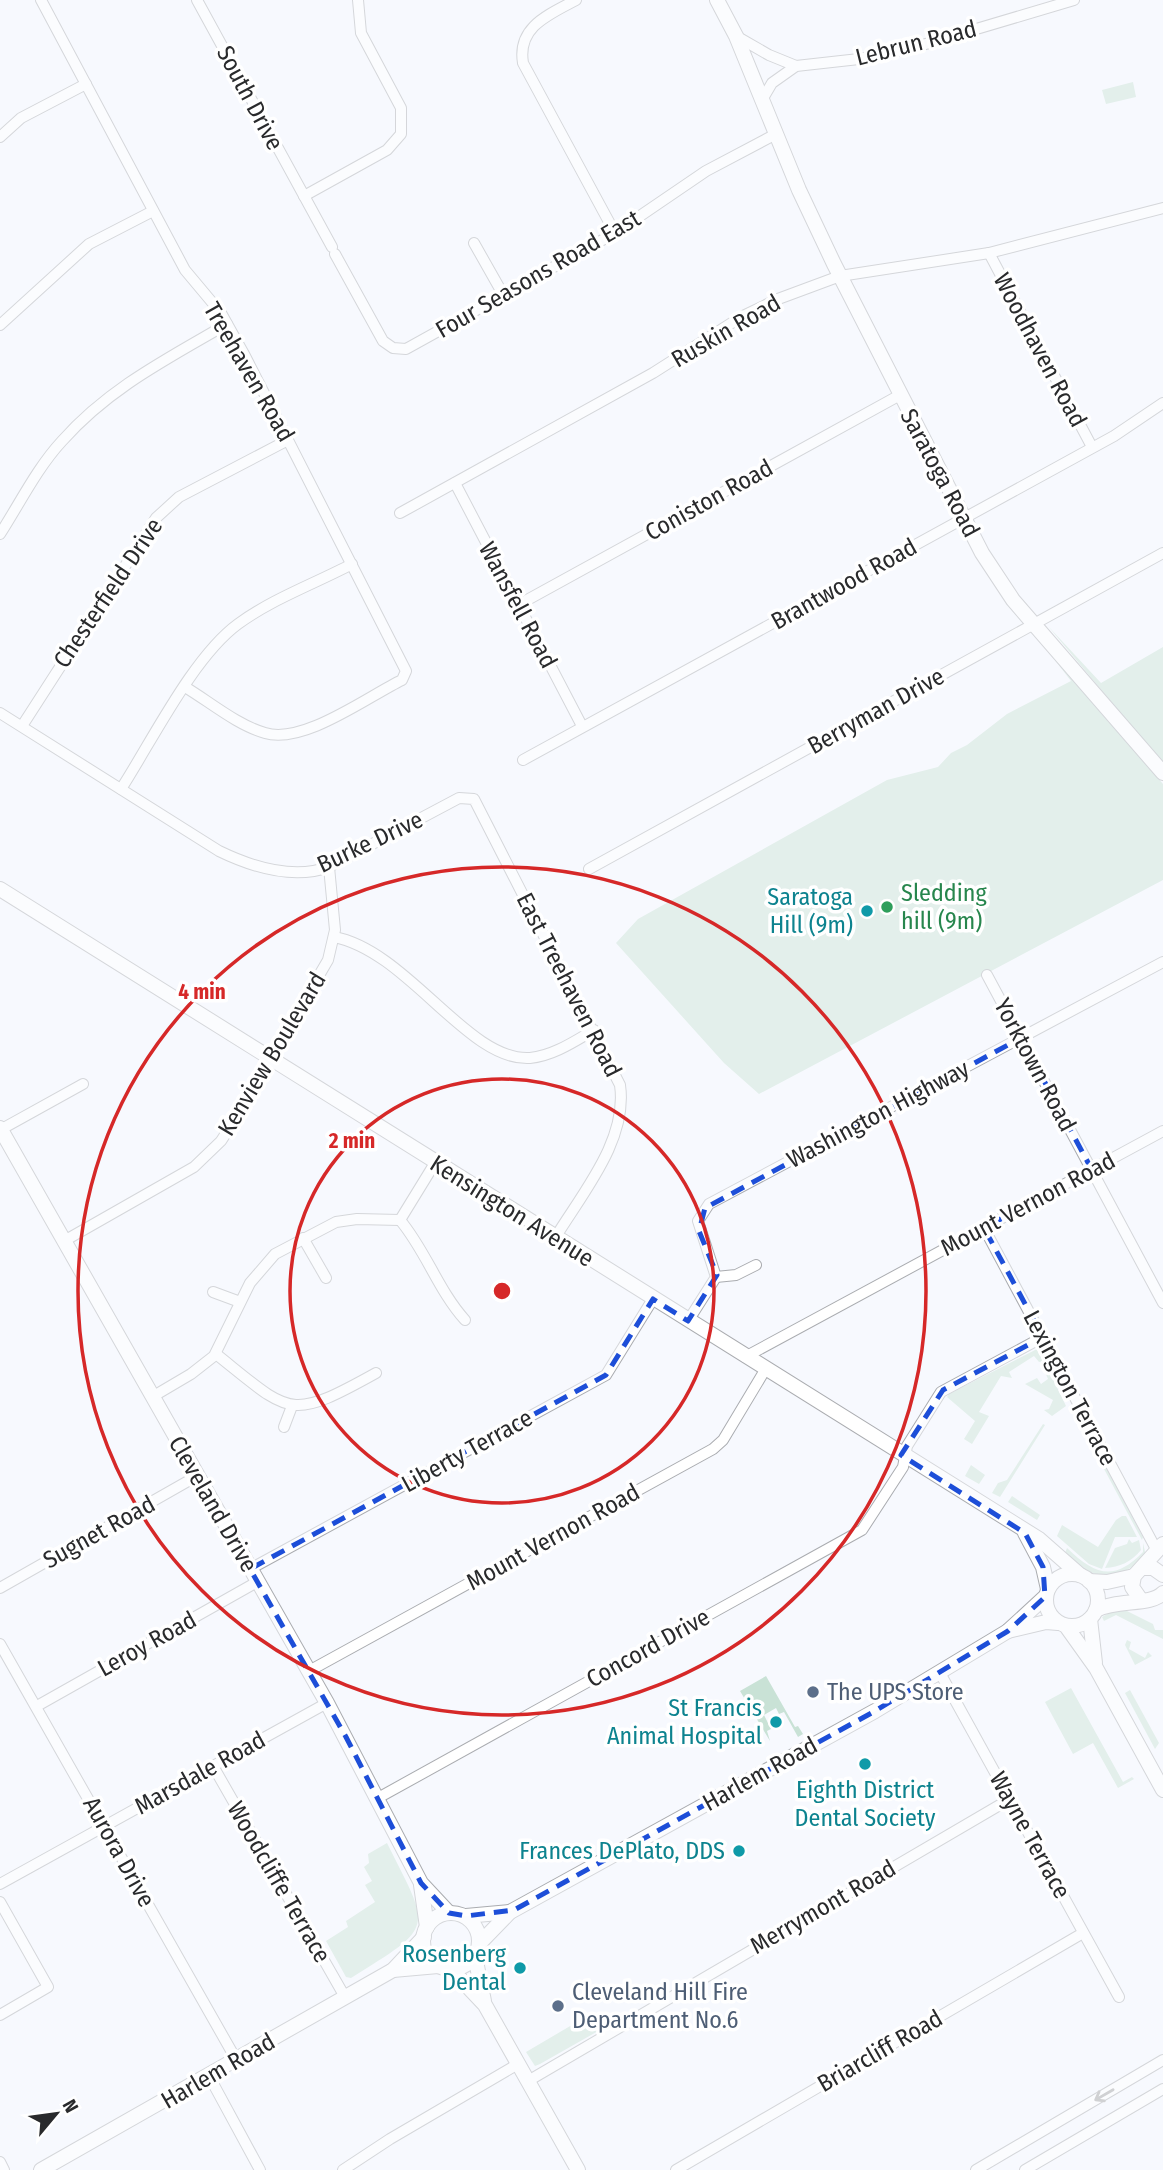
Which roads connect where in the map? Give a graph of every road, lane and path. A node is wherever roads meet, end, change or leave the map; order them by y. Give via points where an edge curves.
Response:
1 (41, 0) edge
2 (197, 0) edge
3 (358, 0) edge
4 (576, 0) edge
5 (717, 0) edge
6 (1074, 0) edge
7 (736, 36) junction
8 (796, 66) junction
9 (86, 84) junction
10 (762, 100) junction
11 (776, 134) junction
12 (0, 137) edge
13 (303, 196) junction
14 (1163, 208) edge
15 (153, 211) junction
16 (615, 233) junction
17 (474, 243) dead end
18 (989, 253) junction
19 (840, 276) junction
20 (504, 296) junction
21 (227, 324) junction
22 (0, 325) edge
23 (900, 396) junction
24 (1163, 403) edge
25 (288, 440) junction
26 (1092, 447) junction
27 (455, 484) junction
28 (400, 513) dead end
29 (963, 518) junction
30 (0, 534) edge
31 (1163, 553) edge
32 (352, 564) junction
33 (518, 605) junction
34 (1035, 624) junction
35 (185, 687) junction
36 (0, 713) edge
37 (22, 726) junction
38 (582, 726) junction
39 (523, 761) dead end
40 (1163, 773) edge
41 (121, 789) junction
42 (329, 866) junction
43 (589, 869) dead end
44 (517, 883) joint
45 (0, 889) edge
46 (334, 937) junction
47 (1163, 962) edge
48 (987, 975) dead end
49 (594, 1030) junction
50 (1021, 1038) junction
51 (271, 1060) junction
52 (83, 1084) dead end
53 (0, 1129) edge
54 (1163, 1131) edge
55 (435, 1163) junction
56 (1091, 1170) junction
57 (400, 1220) junction
58 (984, 1228) junction
59 (303, 1238) junction
60 (555, 1238) junction
61 (64, 1241) junction
62 (756, 1265) dead end
63 (716, 1277) junction
64 (326, 1278) dead end
65 (213, 1292) dead end
66 (653, 1299) junction
67 (240, 1302) junction
68 (1163, 1303) edge
69 (465, 1320) dead end
70 (688, 1321) junction
71 (1043, 1337) junction
72 (216, 1354) junction
73 (745, 1357) junction
74 (765, 1370) junction
75 (376, 1373) dead end
76 (152, 1397) junction
77 (292, 1406) junction
78 (284, 1427) dead end
79 (905, 1457) junction
80 (197, 1476) junction
81 (1025, 1533) junction
82 (1159, 1546) edge
83 (1138, 1572) junction
84 (1163, 1575) edge
85 (254, 1576) junction
86 (1085, 1578) junction
87 (0, 1588) edge
88 (1047, 1593) junction
89 (1163, 1593) edge
90 (1144, 1600) junction
91 (1163, 1613) edge
92 (1093, 1615) junction
93 (1062, 1625) junction
94 (1008, 1631) junction
95 (0, 1644) edge
96 (1096, 1668) junction
97 (309, 1671) junction
98 (940, 1673) junction
99 (327, 1703) junction
100 (37, 1706) junction
101 (213, 1766) junction
102 (1163, 1790) edge
103 (378, 1798) junction
104 (1010, 1798) junction
105 (104, 1826) junction
106 (0, 1884) edge
107 (421, 1884) junction
108 (0, 1902) edge
109 (510, 1912) junction
110 (449, 1913) junction
111 (466, 1916) junction
112 (425, 1932) junction
113 (1083, 1933) junction
114 (477, 1950) junction
115 (444, 1967) junction
116 (393, 1970) junction
117 (345, 1997) junction
118 (1119, 1997) dead end
119 (485, 2005) junction
120 (0, 2015) edge
121 (1163, 2060) edge
122 (237, 2061) junction
123 (518, 2064) junction
124 (209, 2076) junction
125 (528, 2081) junction
126 (1163, 2089) edge
127 (0, 2162) edge
128 (4, 2170) edge
129 (41, 2170) edge
130 (260, 2170) edge
131 (343, 2170) edge
132 (578, 2170) edge
133 (676, 2170) edge
134 (976, 2170) edge
135 (1025, 2170) edge

1 - 9 street, Treehaven Road
2 - 13 street, South Drive
3 - 13 street via 361,33 401,108 401,134 387,150
4 - 16 street via 530,29 523,45 523,63
5 - 7 street
6 - 8 street, Lebrun Road via 919,46
7 - 8 street, Lebrun Road
7 - 10 street
8 - 10 street via 772,83
9 - 12 street via 21,118
9 - 15 street, Treehaven Road
10 - 11 street
11 - 16 street, Four Seasons Road East via 706,171
11 - 19 street, Saratoga Road
13 - 20 street, Four Seasons Road East via 383,341 393,348 411,347
14 - 18 street, Ruskin Road
15 - 21 street, Treehaven Road via 185,270
15 - 22 street via 89,244
16 - 20 street, Four Seasons Road East
17 - 20 street
18 - 19 street, Ruskin Road
18 - 26 street, Woodhaven Road
19 - 23 street, Saratoga Road
19 - 27 street, Ruskin Road via 741,317 653,373
21 - 25 street, Treehaven Road
21 - 30 street via 136,376 99,405 51,454
23 - 29 street, Saratoga Road
23 - 33 street, Coniston Road
24 - 26 street, Brantwood Road
25 - 32 street, Treehaven Road
25 - 37 street, Chesterfield Drive via 180,497 156,518
26 - 29 street, Brantwood Road
27 - 28 street, Ruskin Road
27 - 33 street, Wansfell Road
29 - 34 street, Saratoga Road via 999,581
29 - 38 street, Brantwood Road
31 - 34 street, Berryman Drive
32 - 35 street via 239,624 214,646
32 - 35 street, Treehaven Road via 405,675 304,731 284,736 261,732
33 - 38 street, Wansfell Road
34 - 40 street, Saratoga Road
34 - 43 street, Berryman Drive
35 - 41 street
36 - 37 street, Burke Drive
37 - 41 street, Burke Drive
38 - 39 street, Brantwood Road
41 - 42 street, Burke Drive via 241,861 298,872
42 - 44 street, Burke Drive via 469,796
42 - 46 street, Kenview Boulevard
44 - 49 street, East Treehaven Road
45 - 51 street, Kensington Avenue
46 - 49 street via 385,959 472,1033 507,1055 540,1056
46 - 51 street, Kenview Boulevard via 323,970
47 - 50 street, Washington Highway
48 - 50 street, Yorktown Road
49 - 60 street, East Treehaven Road via 616,1073 621,1115 616,1135
50 - 56 street, Yorktown Road
50 - 63 street, Washington Highway via 705,1208 699,1231
51 - 55 street, Kensington Avenue
51 - 61 street, Kenview Boulevard via 221,1140 200,1162
52 - 53 street
53 - 61 street, Cleveland Drive
54 - 56 street, Mount Vernon Road
55 - 57 street
55 - 60 street, Kensington Avenue
56 - 58 street, Mount Vernon Road
56 - 68 street, Yorktown Road
57 - 59 street via 347,1219
57 - 69 street
58 - 71 street, Lexington Terrace
58 - 73 street, Mount Vernon Road
59 - 64 street
59 - 67 street via 268,1260
60 - 66 street, Kensington Avenue
61 - 76 street, Cleveland Drive
62 - 63 street via 736,1275
63 - 70 street
65 - 67 street
66 - 70 street, Kensington Avenue
66 - 85 street, Liberty Terrace via 606,1375
67 - 72 street
70 - 73 street, Kensington Avenue
71 - 79 street, Concord Drive via 943,1390 907,1446
71 - 82 street, Lexington Terrace
72 - 76 street
72 - 77 street via 267,1395
73 - 74 street, Kensington Avenue
74 - 79 street, Kensington Avenue
74 - 97 street, Mount Vernon Road via 713,1449
75 - 77 street via 319,1403
76 - 80 street, Cleveland Drive
77 - 78 street
79 - 81 street, Kensington Avenue
79 - 103 street, Concord Drive via 862,1530
80 - 85 street, Cleveland Drive
80 - 87 street, Sugnet Road
81 - 86 street, Kensington Avenue
81 - 88 street, Kensington Avenue via 1043,1567
82 - 83 street
83 - 84 street via 1153,1567
83 - 86 street via 1107,1582
83 - 90 street via 1132,1587
85 - 97 street, Cleveland Drive
85 - 100 street, Leroy Road
86 - 88 street via 1065,1574
86 - 92 street via 1098,1600
88 - 93 street via 1048,1612
88 - 94 street, Harlem Road
89 - 90 street via 1158,1599
90 - 91 street
90 - 92 street via 1116,1602
92 - 93 street via 1079,1626
92 - 96 street
93 - 94 street, Harlem Road
93 - 96 street
94 - 98 street, Harlem Road
95 - 100 street, Aurora Drive
96 - 102 street
97 - 99 street, Cleveland Drive
98 - 104 street, Wayne Terrace
98 - 109 street, Harlem Road
99 - 101 street, Marsdale Road
99 - 103 street, Cleveland Drive
100 - 105 street, Aurora Drive
101 - 105 street, Marsdale Road
101 - 117 street, Woodcliffe Terrace
103 - 107 street, Cleveland Drive
104 - 113 street, Wayne Terrace
104 - 125 street, Merrymont Road
105 - 106 street, Marsdale Road
105 - 122 street, Aurora Drive
107 - 110 street, Cleveland Drive
107 - 112 street, Cleveland Drive
108 - 120 street via 48,1987
109 - 111 street, Harlem Road
109 - 114 street, Harlem Road
110 - 111 street
110 - 112 street via 434,1918
111 - 114 street via 478,1931
112 - 115 street via 425,1951
112 - 116 street, Harlem Road
113 - 118 street, Wayne Terrace
113 - 133 street, Briarcliff Road
114 - 115 street via 465,1966
114 - 119 street
115 - 116 street, Harlem Road
115 - 119 street
116 - 117 street, Harlem Road
117 - 122 street, Harlem Road
119 - 123 street
121 -> 134 street
122 - 124 street, Harlem Road
123 - 125 street
123 - 131 street
124 - 129 street, Harlem Road
124 - 130 street
125 - 132 street
126 - 135 street
127 - 128 street

